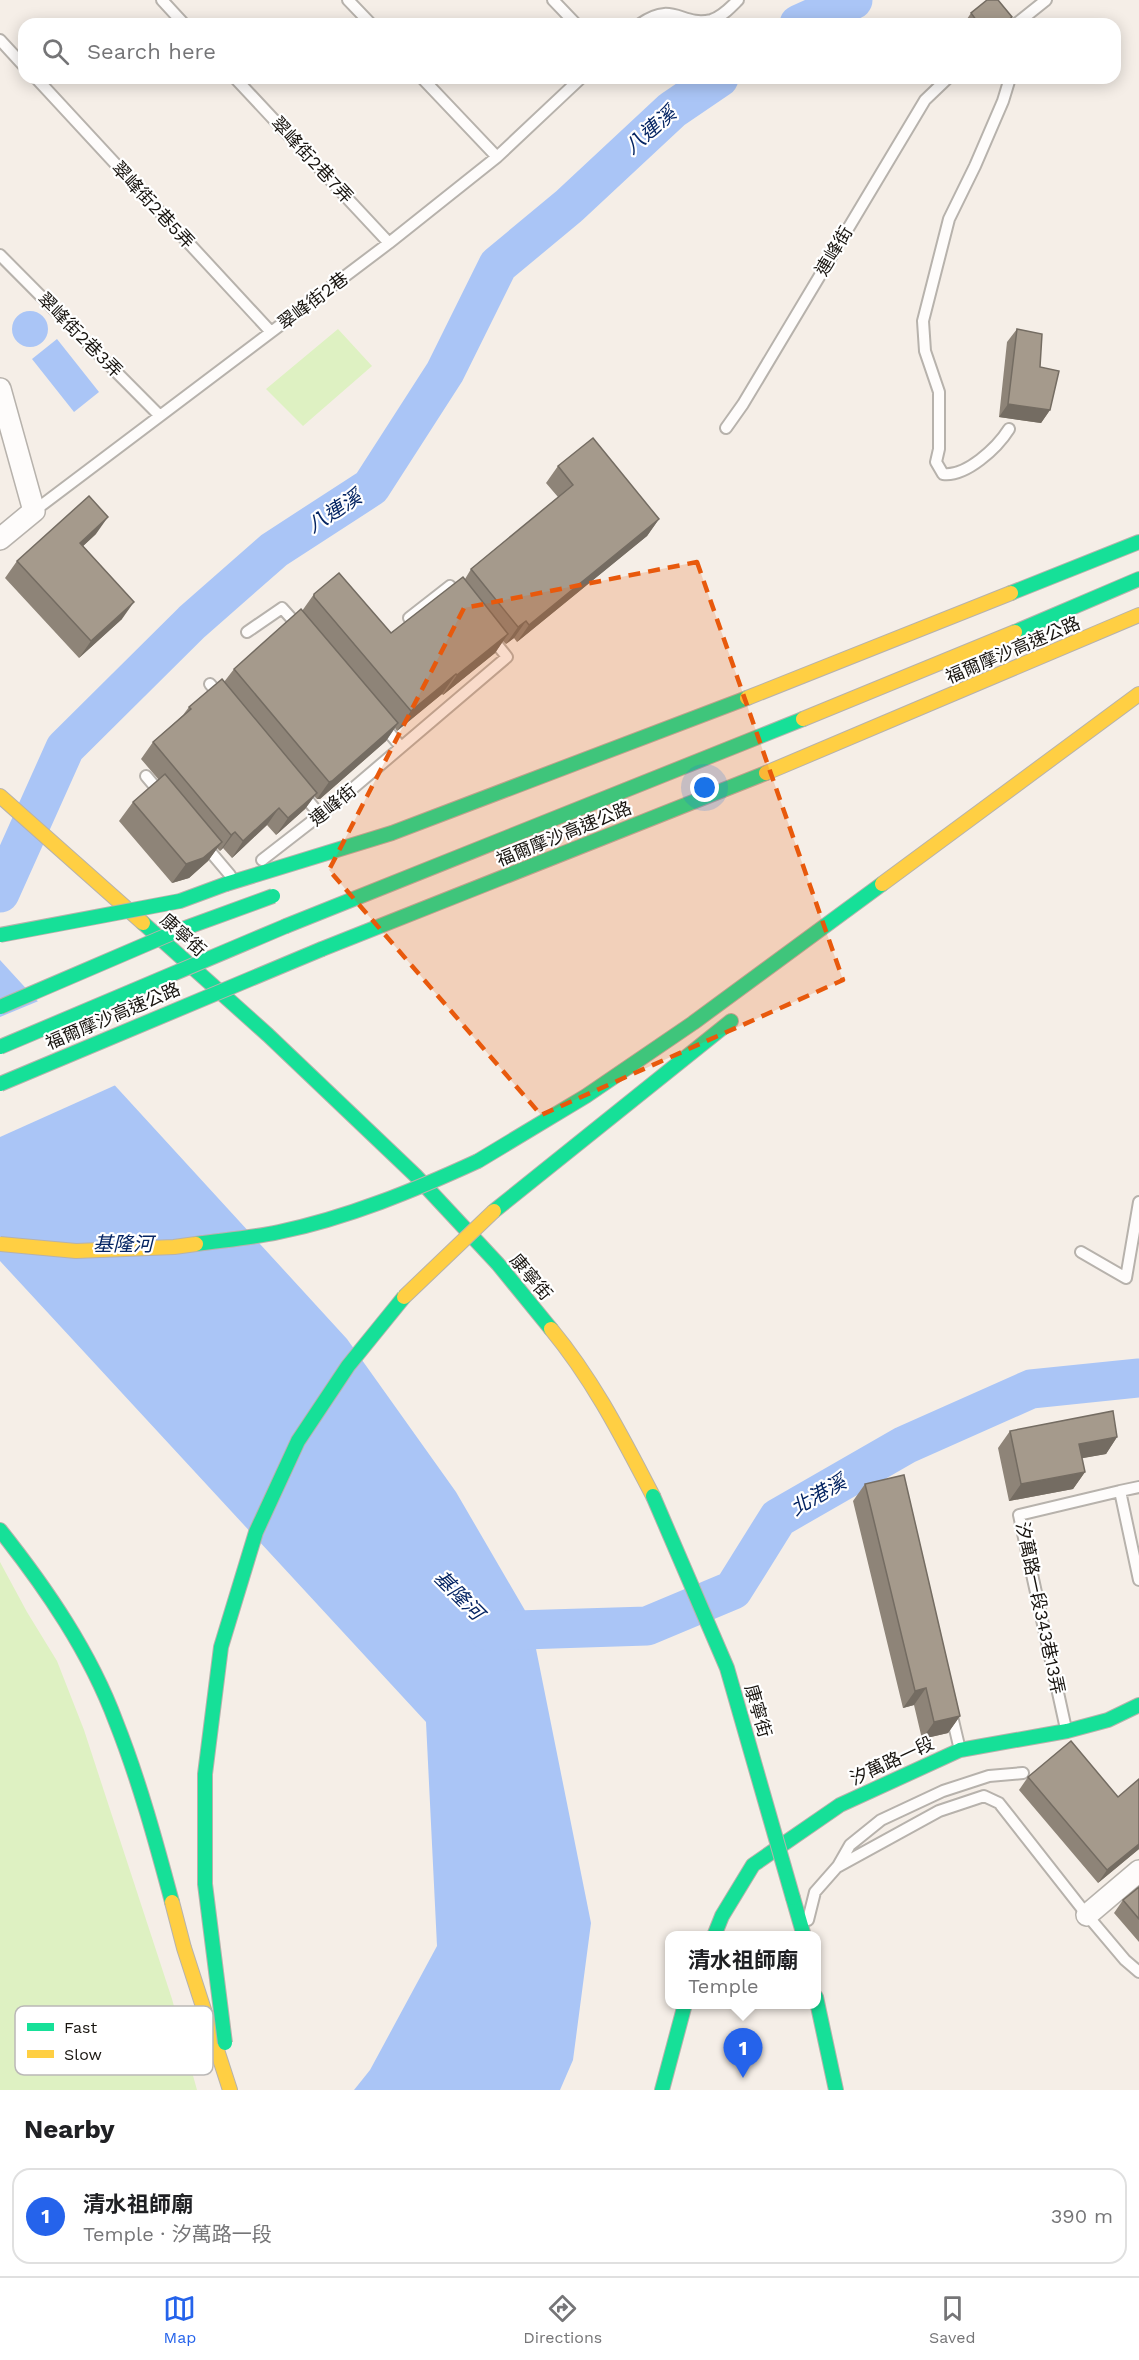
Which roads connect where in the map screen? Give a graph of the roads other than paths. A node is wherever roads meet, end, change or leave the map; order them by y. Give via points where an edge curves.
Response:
1 (162, 0) edge
2 (348, 0) edge
3 (553, 0) edge
4 (738, 0) edge
5 (1046, 0) edge
6 (178, 18) edge
7 (365, 18) edge
8 (570, 18) edge
9 (648, 18) edge
10 (694, 18) edge
11 (715, 18) edge
12 (1026, 18) edge
13 (0, 40) edge
14 (18, 60) edge
15 (42, 84) edge
16 (241, 84) edge
17 (428, 84) edge
18 (575, 84) edge
19 (942, 84) edge
20 (1008, 84) edge
21 (497, 157) junction
22 (389, 243) junction
23 (0, 255) edge
24 (271, 332) junction
25 (0, 389) edge
26 (160, 416) junction
27 (726, 428) dead end
28 (1009, 429) dead end
29 (34, 511) junction
30 (0, 539) edge
31 (1139, 542) edge
32 (1139, 579) edge
33 (464, 603) edge
34 (1139, 615) edge
35 (409, 618) edge
36 (486, 630) edge
37 (247, 632) dead end
38 (305, 634) edge
39 (210, 684) dead end
40 (1139, 694) edge
41 (232, 710) edge
42 (372, 712) edge
43 (401, 747) junction
44 (146, 776) dead end
45 (291, 780) edge
46 (0, 796) edge
47 (169, 803) edge
48 (320, 815) junction
49 (192, 830) edge
50 (392, 833) junction
51 (346, 862) dead end
52 (228, 880) junction
53 (278, 893) dead end
54 (848, 911) junction
55 (136, 917) junction
56 (0, 935) edge
57 (769, 984) dead end
58 (0, 1007) edge
59 (743, 1009) dead end
60 (0, 1047) edge
61 (0, 1084) edge
62 (1139, 1202) edge
63 (0, 1244) edge
64 (1081, 1252) dead end
65 (1139, 1487) edge
66 (1120, 1491) junction
67 (0, 1530) edge
68 (1139, 1580) edge
69 (949, 1703) edge
70 (1139, 1705) edge
71 (1067, 1731) junction
72 (960, 1750) junction
73 (1023, 1773) dead end
74 (837, 1867) junction
75 (1139, 1871) edge
76 (1087, 1915) junction
77 (716, 1931) edge
78 (803, 1931) edge
79 (805, 1931) edge
80 (1139, 1972) edge
81 (203, 2006) edge
82 (684, 2009) edge
83 (819, 2009) edge
84 (213, 2036) edge
85 (231, 2090) edge
86 (662, 2090) edge
87 (836, 2090) edge

1 - 6 lane
2 - 7 lane
3 - 8 lane
4 - 11 lane
5 - 12 lane
9 - 10 lane via 657,11 669,10
13 - 14 lane
15 - 24 lane, 翠峰街2巷5弄
16 - 22 lane, 翠峰街2巷7弄
17 - 21 lane
18 - 21 lane, 翠峰街2巷
19 - 27 lane, 連峰街 via 925,100
20 - 28 lane via 949,219 923,321 926,351 939,392 936,462 943,474 955,476 1000,444
21 - 22 lane, 翠峰街2巷
22 - 24 lane, 翠峰街2巷
23 - 26 lane, 翠峰街2巷3弄
24 - 26 lane, 翠峰街2巷
25 - 29 street
26 - 29 lane, 翠峰街2巷
29 - 30 street
31 - 50 main road via 809,674
32 - 60 main road, 福爾摩沙高速公路, bridge via 917,674 286,926
33 - 35 lane via 450,586
34 - 61 main road, 福爾摩沙高速公路, bridge via 782,767 322,949
36 - 43 lane, 連峰街 via 507,657
37 - 38 lane via 282,608
39 - 41 lane
40 - 54 main road
42 - 43 lane
43 - 48 lane, 連峰街
44 - 47 lane
45 - 48 lane
46 - 55 main road, 康寧街
48 - 52 lane, 連峰街 via 267,857
49 - 52 lane
50 - 51 main road
50 - 52 main road
52 - 55 lane, 連峰街
52 - 56 main road, bridge via 180,902
53 - 58 main road, bridge via 177,931
54 - 57 main road
54 - 63 main road, bridge via 586,1096 478,1161 422,1187 279,1232 174,1247 76,1251
55 - 78 main road, 康寧街, bridge via 407,1167 498,1264 570,1352 605,1404 653,1496 727,1668
59 - 85 main road, bridge via 494,1211 411,1288 348,1366 298,1441 256,1532 221,1647 205,1774 205,1884
62 - 64 lane via 1126,1278
65 - 66 lane
66 - 68 lane
66 - 71 lane, 汐萬路一段343巷13弄 via 1018,1515
67 - 81 main road via 33,1572 83,1652 116,1721
69 - 72 lane
70 - 71 main road, 汐萬路一段 via 1108,1720
71 - 72 main road, 汐萬路一段
72 - 77 main road, 汐萬路一段 via 840,1805 753,1865
73 - 74 lane via 989,1776 961,1785 881,1820 850,1845
74 - 76 lane via 939,1811 984,1796 999,1803
74 - 79 lane via 815,1893
75 - 76 street
76 - 80 lane
82 - 86 main road
83 - 87 main road
84 - 85 main road

